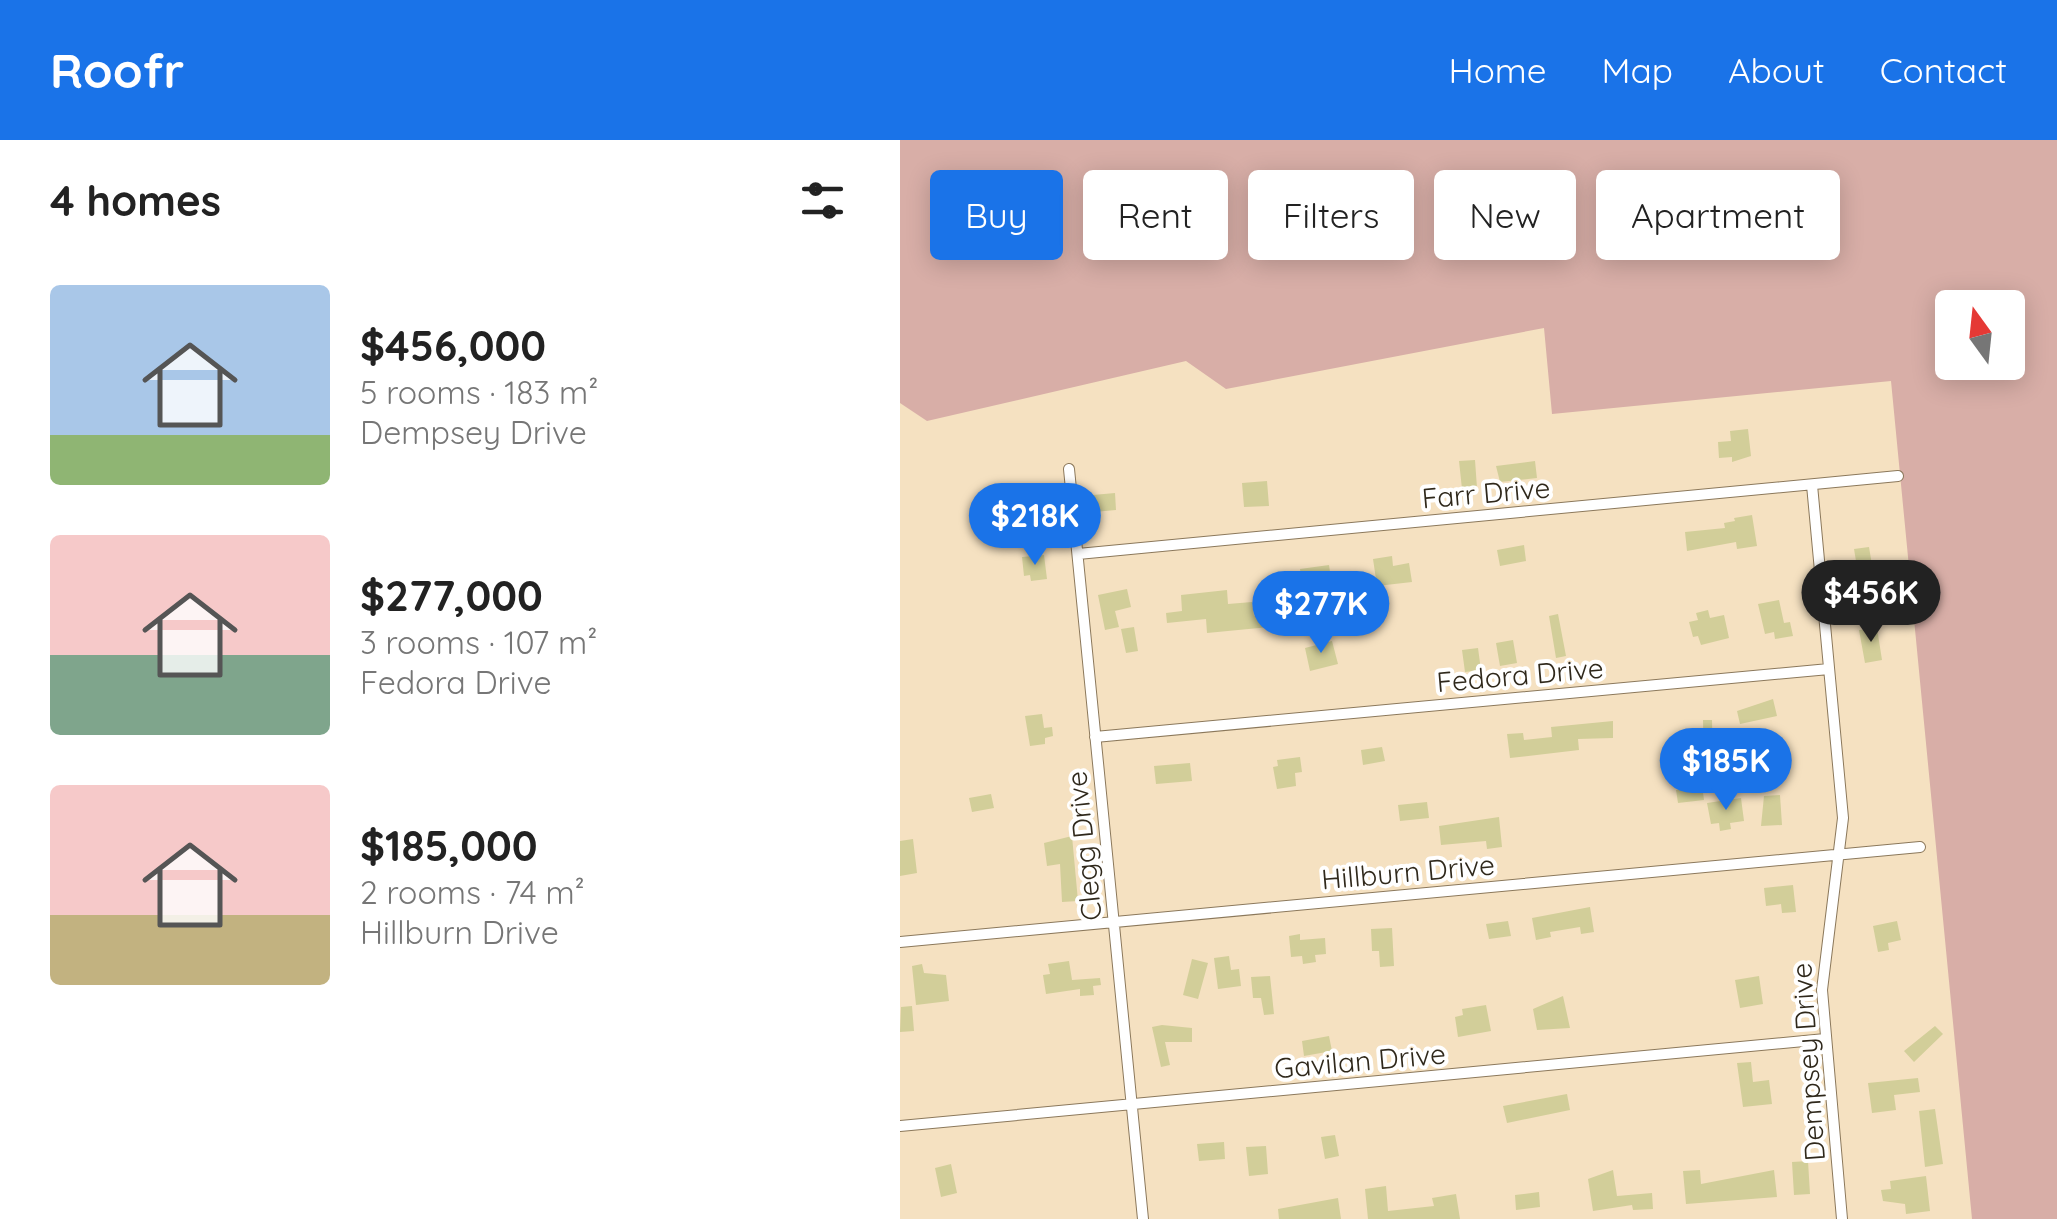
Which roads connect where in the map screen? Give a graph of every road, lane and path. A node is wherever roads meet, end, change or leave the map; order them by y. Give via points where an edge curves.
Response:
1 (1069, 469) dead end
2 (1898, 476) dead end
3 (1812, 485) junction
4 (1078, 554) junction
5 (1830, 668) junction
6 (1095, 737) junction
7 (1920, 846) dead end
8 (1841, 854) junction
9 (1114, 922) junction
10 (900, 942) edge
11 (1825, 1039) junction
12 (1132, 1105) junction
13 (900, 1126) edge
14 (1143, 1219) edge
15 (1842, 1219) edge

1 - 4 street, Clegg Drive
2 - 3 street, Farr Drive
3 - 4 street, Farr Drive
3 - 5 street, Dempsey Drive
4 - 6 street, Clegg Drive
5 - 6 street, Fedora Drive
5 - 8 street, Dempsey Drive
6 - 9 street, Clegg Drive
7 - 8 street, Hillburn Drive
8 - 9 street, Hillburn Drive
8 - 11 street, Dempsey Drive via 1823,952
9 - 10 street, Hillburn Drive
9 - 12 street, Clegg Drive
11 - 12 street, Gavilan Drive
11 - 15 street, Dempsey Drive
12 - 13 street, Gavilan Drive
12 - 14 street, Clegg Drive

